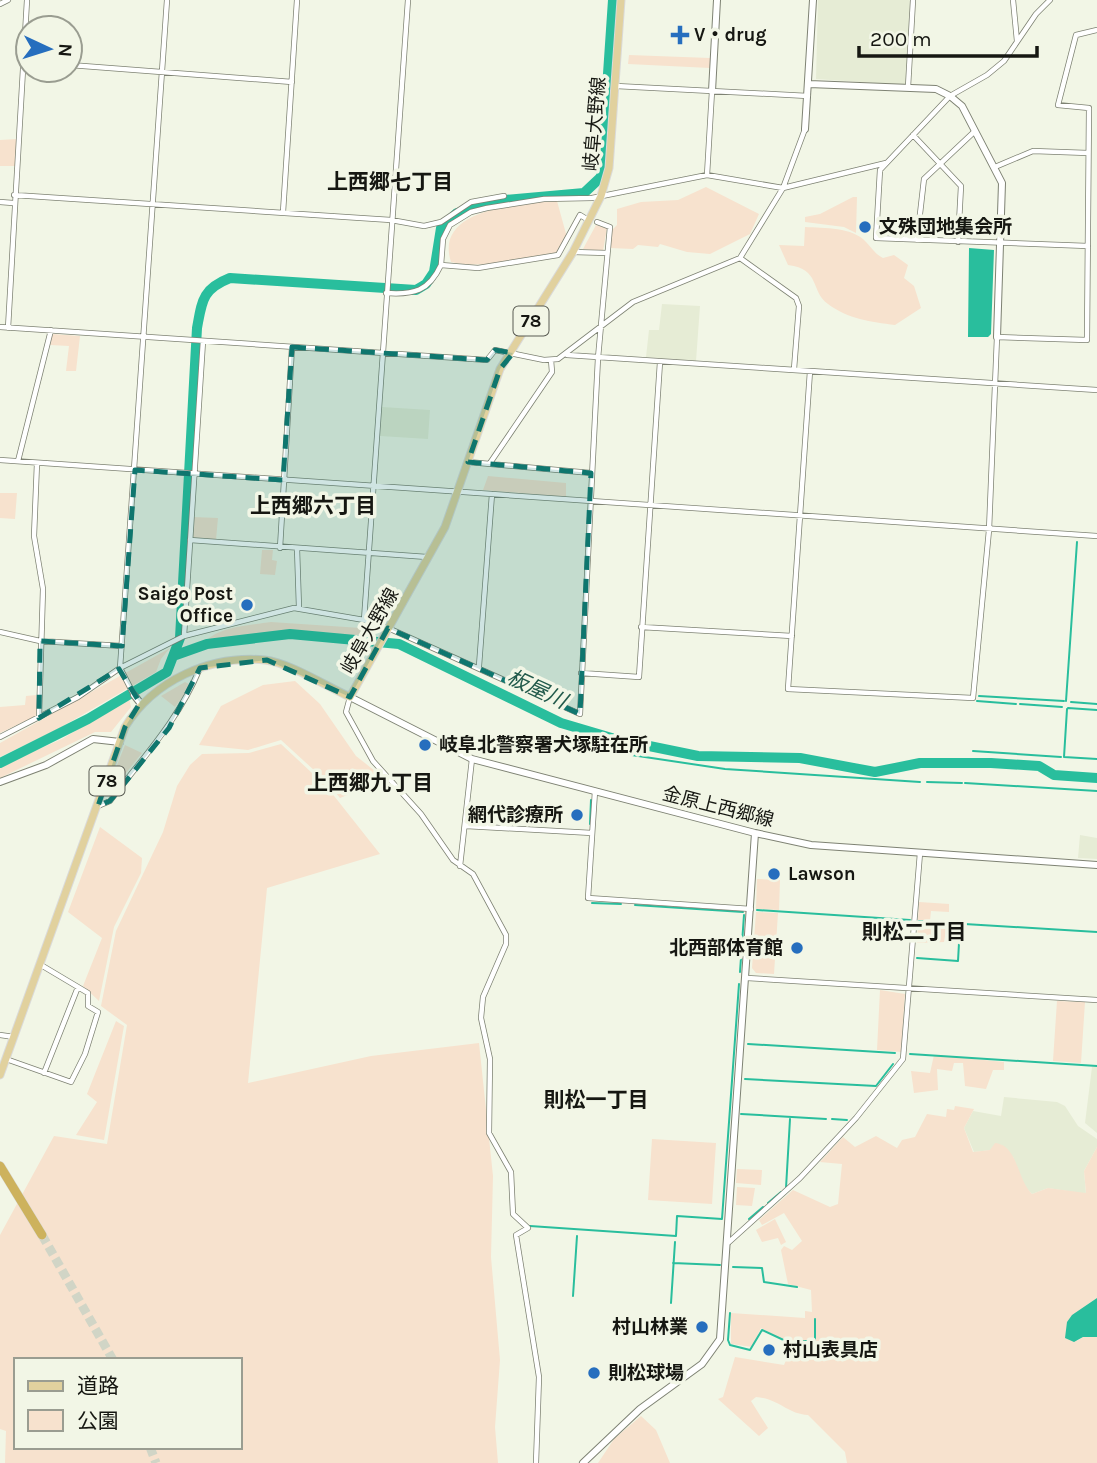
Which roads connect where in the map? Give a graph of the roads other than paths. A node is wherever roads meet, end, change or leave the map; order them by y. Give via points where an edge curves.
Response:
1 (8, 0) edge
2 (167, 0) edge
3 (297, 0) edge
4 (408, 0) edge
5 (621, 0) edge
6 (717, 0) edge
7 (813, 0) edge
8 (913, 0) edge
9 (1013, 0) edge
10 (1051, 0) edge
11 (0, 4) edge
12 (1097, 30) edge
13 (1017, 41) junction
14 (84, 66) edge
15 (161, 72) junction
16 (292, 82) junction
17 (24, 84) edge
18 (809, 84) junction
19 (615, 86) junction
20 (908, 88) junction
21 (712, 91) junction
22 (808, 96) junction
23 (950, 96) junction
24 (805, 129) joint
25 (975, 131) junction
26 (913, 135) junction
27 (1088, 153) junction
28 (941, 162) junction
29 (886, 163) junction
30 (995, 167) junction
31 (707, 175) junction
32 (783, 188) junction
33 (14, 195) junction
34 (504, 196) dead end
35 (601, 196) junction
36 (0, 202) edge
37 (13, 203) junction
38 (152, 204) junction
39 (283, 212) junction
40 (585, 218) dead end
41 (391, 220) junction
42 (597, 222) dead end
43 (917, 240) junction
44 (1000, 241) junction
45 (958, 242) junction
46 (1088, 246) junction
47 (573, 252) junction
48 (607, 253) junction
49 (740, 258) junction
50 (441, 265) junction
51 (386, 293) junction
52 (600, 325) junction
53 (0, 327) edge
54 (8, 328) junction
55 (51, 330) junction
56 (144, 335) junction
57 (997, 337) junction
58 (202, 341) junction
59 (292, 347) junction
60 (383, 353) junction
61 (513, 353) junction
62 (566, 355) junction
63 (598, 358) junction
64 (551, 360) junction
65 (660, 362) junction
66 (794, 369) junction
67 (810, 371) junction
68 (996, 383) junction
69 (1097, 390) edge
70 (0, 460) edge
71 (18, 461) junction
72 (468, 462) junction
73 (37, 463) junction
74 (490, 463) junction
75 (135, 470) junction
76 (193, 473) junction
77 (591, 473) junction
78 (284, 480) junction
79 (374, 486) junction
80 (458, 490) junction
81 (492, 494) junction
82 (590, 502) junction
83 (649, 506) junction
84 (799, 518) junction
85 (989, 530) junction
86 (1097, 536) edge
87 (190, 540) junction
88 (280, 548) junction
89 (297, 548) junction
90 (369, 553) junction
91 (431, 557) junction
92 (299, 608) junction
93 (364, 620) junction
94 (641, 627) junction
95 (387, 629) junction
96 (0, 632) edge
97 (184, 636) junction
98 (792, 636) junction
99 (40, 641) junction
100 (122, 646) junction
101 (479, 666) junction
102 (120, 668) junction
103 (200, 668) junction
104 (581, 673) junction
105 (134, 695) joint
106 (350, 697) junction
107 (141, 704) junction
108 (39, 718) junction
109 (0, 737) edge
110 (120, 742) junction
111 (472, 759) junction
112 (0, 782) edge
113 (595, 791) junction
114 (98, 806) junction
115 (466, 826) junction
116 (592, 833) junction
117 (755, 833) junction
118 (920, 853) junction
119 (1097, 865) edge
120 (460, 866) junction
121 (751, 909) junction
122 (41, 965) junction
123 (747, 978) junction
124 (78, 987) junction
125 (910, 987) junction
126 (1097, 1000) edge
127 (0, 1035) edge
128 (15, 1037) junction
129 (6, 1059) junction
130 (44, 1073) junction
131 (0, 1075) edge
132 (0, 1166) edge
133 (42, 1235) tunnel mouth
134 (729, 1242) junction
135 (536, 1463) edge
136 (583, 1463) edge

1 - 11 street
2 - 15 street
3 - 16 street
4 - 41 street
5 - 19 main road, 岐阜大野線 / 78
6 - 21 street
7 - 18 street
8 - 20 street
9 - 13 street
10 - 13 street
12 - 27 street via 1076,35 1058,105 1089,108
13 - 23 street via 994,70
14 - 15 street
15 - 16 street
15 - 38 street
16 - 39 street
17 - 33 street
18 - 20 street
18 - 22 street
19 - 21 street
19 - 35 main road, 岐阜大野線 / 78 via 609,168
20 - 23 street via 941,90
21 - 22 street
21 - 31 street
22 - 24 street
23 - 25 street via 962,106
23 - 26 street
24 - 32 street
25 - 28 street
25 - 30 street
26 - 28 street
26 - 29 street
27 - 30 street via 1033,151
27 - 46 street
28 - 43 street via 921,185
28 - 45 street via 961,186
29 - 32 street
29 - 43 street via 880,170 876,238
30 - 44 street via 1002,188
31 - 32 street
31 - 35 street
32 - 49 street
33 - 37 street
33 - 38 street
34 - 41 street via 471,202 441,222 424,226
35 - 47 main road, 岐阜大野線 / 78
35 - 50 street via 544,199 471,212 445,230
36 - 37 street
37 - 54 street
38 - 39 street
38 - 56 street
39 - 41 street
40 - 50 street via 580,215 558,255 478,268
41 - 51 street
42 - 48 street via 611,227
43 - 45 street
44 - 45 street
44 - 46 street
44 - 57 street
46 - 57 street via 1087,340
47 - 48 street
47 - 61 main road, 岐阜大野線 / 78
48 - 52 street
49 - 52 street via 657,290
49 - 66 street via 796,298
50 - 51 street via 429,286 417,293
51 - 60 street
52 - 62 street
52 - 63 street
53 - 54 street
54 - 55 street
55 - 56 street
55 - 71 street
56 - 58 street
56 - 75 street
57 - 68 street
58 - 59 street
58 - 76 street
59 - 60 street
59 - 78 street
60 - 61 street via 487,360 495,349
60 - 79 street
61 - 64 street
61 - 72 main road, 岐阜大野線 / 78 via 500,369
62 - 63 street
62 - 64 street
63 - 65 street
63 - 77 street
64 - 74 street via 552,372
65 - 66 street
65 - 83 street
66 - 67 street
67 - 68 street
67 - 84 street
68 - 69 street
68 - 85 street
70 - 71 street
71 - 73 street
72 - 74 street
72 - 80 main road, 岐阜大野線 / 78
73 - 75 street
73 - 99 street via 34,536 43,589
74 - 77 street
75 - 76 street
75 - 100 street
76 - 78 street
76 - 87 street
77 - 82 street
78 - 79 street
78 - 88 street
79 - 80 street
79 - 90 street
80 - 81 street
80 - 91 main road, 岐阜大野線 / 78
81 - 82 street
81 - 101 street
82 - 83 street
82 - 104 street
83 - 84 street
83 - 94 street
84 - 85 street
84 - 98 street
85 - 86 street
85 - 98 street via 974,698 789,689
87 - 88 street
87 - 97 street
88 - 89 street
89 - 90 street
89 - 92 street
90 - 91 street
90 - 93 street
91 - 95 main road, 岐阜大野線 / 78
92 - 93 street
92 - 97 street
93 - 95 street
94 - 98 street
94 - 104 street via 639,677
95 - 101 street
95 - 106 main road, 岐阜大野線 / 78
96 - 99 street
97 - 102 street
99 - 100 street
99 - 108 street
100 - 102 street
101 - 104 street via 580,715
102 - 105 street
102 - 108 street
103 - 106 main road, 岐阜大野線 / 78 via 267,660
103 - 107 main road, 岐阜大野線 / 78 via 167,684
103 - 114 street via 169,728 110,801
105 - 107 street
106 - 111 street, 金原上西郷線
106 - 120 street via 346,712 373,761
107 - 110 main road, 岐阜大野線 / 78
108 - 109 street
110 - 112 street via 93,739 46,765
110 - 114 main road, 岐阜大野線 / 78
111 - 113 street, 金原上西郷線
111 - 115 street
113 - 116 street
113 - 117 street, 金原上西郷線
114 - 122 main road, 岐阜大野線 / 78
115 - 116 street
115 - 120 street
116 - 121 street via 588,898
117 - 118 street, 金原上西郷線 via 811,845
117 - 121 street
118 - 119 street, 金原上西郷線
118 - 125 street
120 - 135 street via 472,874 506,935 483,997 481,1018 490,1059 489,1133 511,1172 513,1214 528,1228 516,1235 539,1377
121 - 123 street
122 - 124 street
122 - 128 main road, 岐阜大野線 / 78
123 - 125 street
123 - 134 street
124 - 130 street
124 - 130 street via 88,993 88,1006 98,1012 85,1054 71,1082
125 - 126 street
125 - 134 street via 903,1059 800,1178
127 - 128 street
128 - 129 main road, 岐阜大野線 / 78
129 - 130 street
129 - 131 main road, 岐阜大野線 / 78
132 - 133 highway
134 - 136 street via 723,1325 717,1345 702,1364 640,1409

